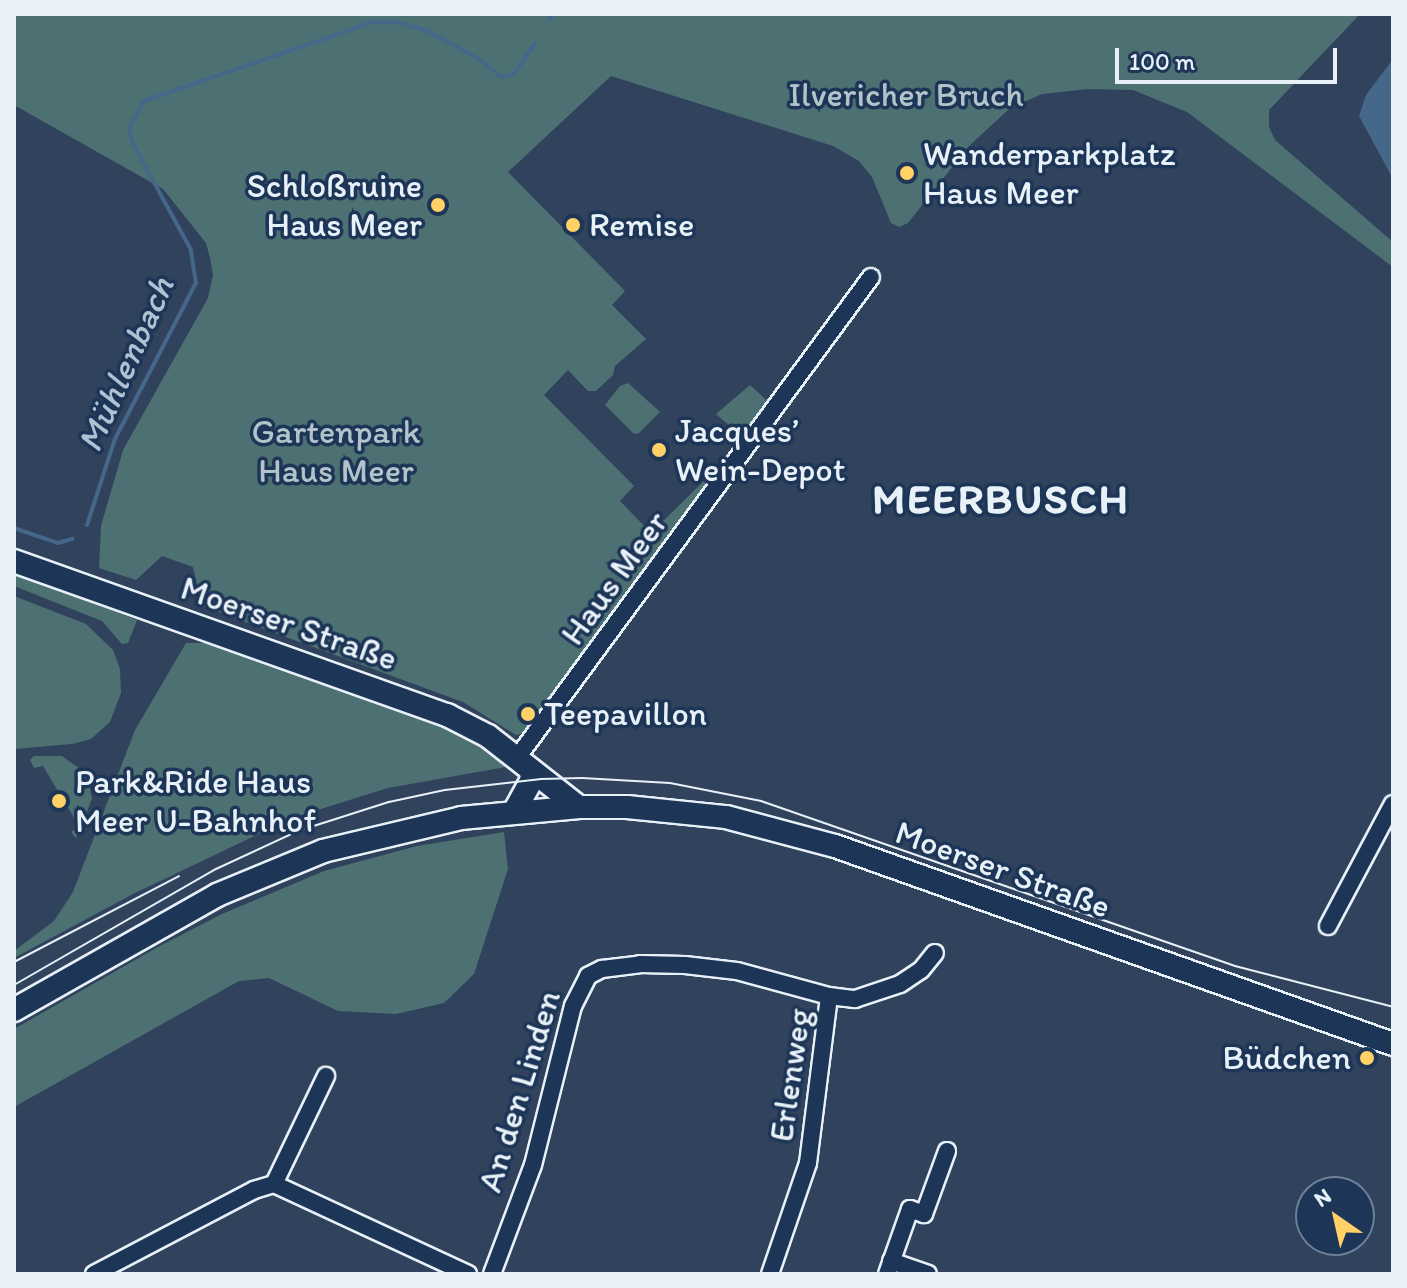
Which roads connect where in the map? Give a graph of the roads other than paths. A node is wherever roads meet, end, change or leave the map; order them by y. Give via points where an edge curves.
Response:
1 (871, 277) dead end
2 (14, 561) edge
3 (524, 764) junction
4 (1393, 804) edge
5 (579, 807) junction
6 (514, 812) junction
7 (1328, 926) dead end
8 (935, 953) dead end
9 (829, 996) junction
10 (14, 1010) edge
11 (1393, 1044) edge
12 (326, 1076) dead end
13 (947, 1151) dead end
14 (274, 1184) junction
15 (889, 1268) edge
16 (94, 1274) edge
17 (468, 1274) edge
18 (492, 1274) edge
19 (770, 1274) edge
20 (928, 1274) edge

1 - 3 street, Haus Meer
2 - 3 main road, Moerser Straße via 403,697 467,724
3 - 5 main road, Moerser Straße
3 - 6 main road via 532,780
4 - 7 street
5 - 6 main road, Moerser Straße
5 - 11 main road, Moerser Straße via 677,810 776,828 960,888
6 - 10 main road, Moerser Straße via 378,836 271,871 217,895
8 - 9 street, Erlenweg via 910,977 874,996
9 - 18 street, An den Linden via 737,971 685,965 640,964 588,976 573,1006 533,1165
9 - 19 street, Erlenweg via 808,1163
12 - 14 street
13 - 15 street via 924,1214 910,1209
14 - 16 street
14 - 17 street
15 - 20 street

